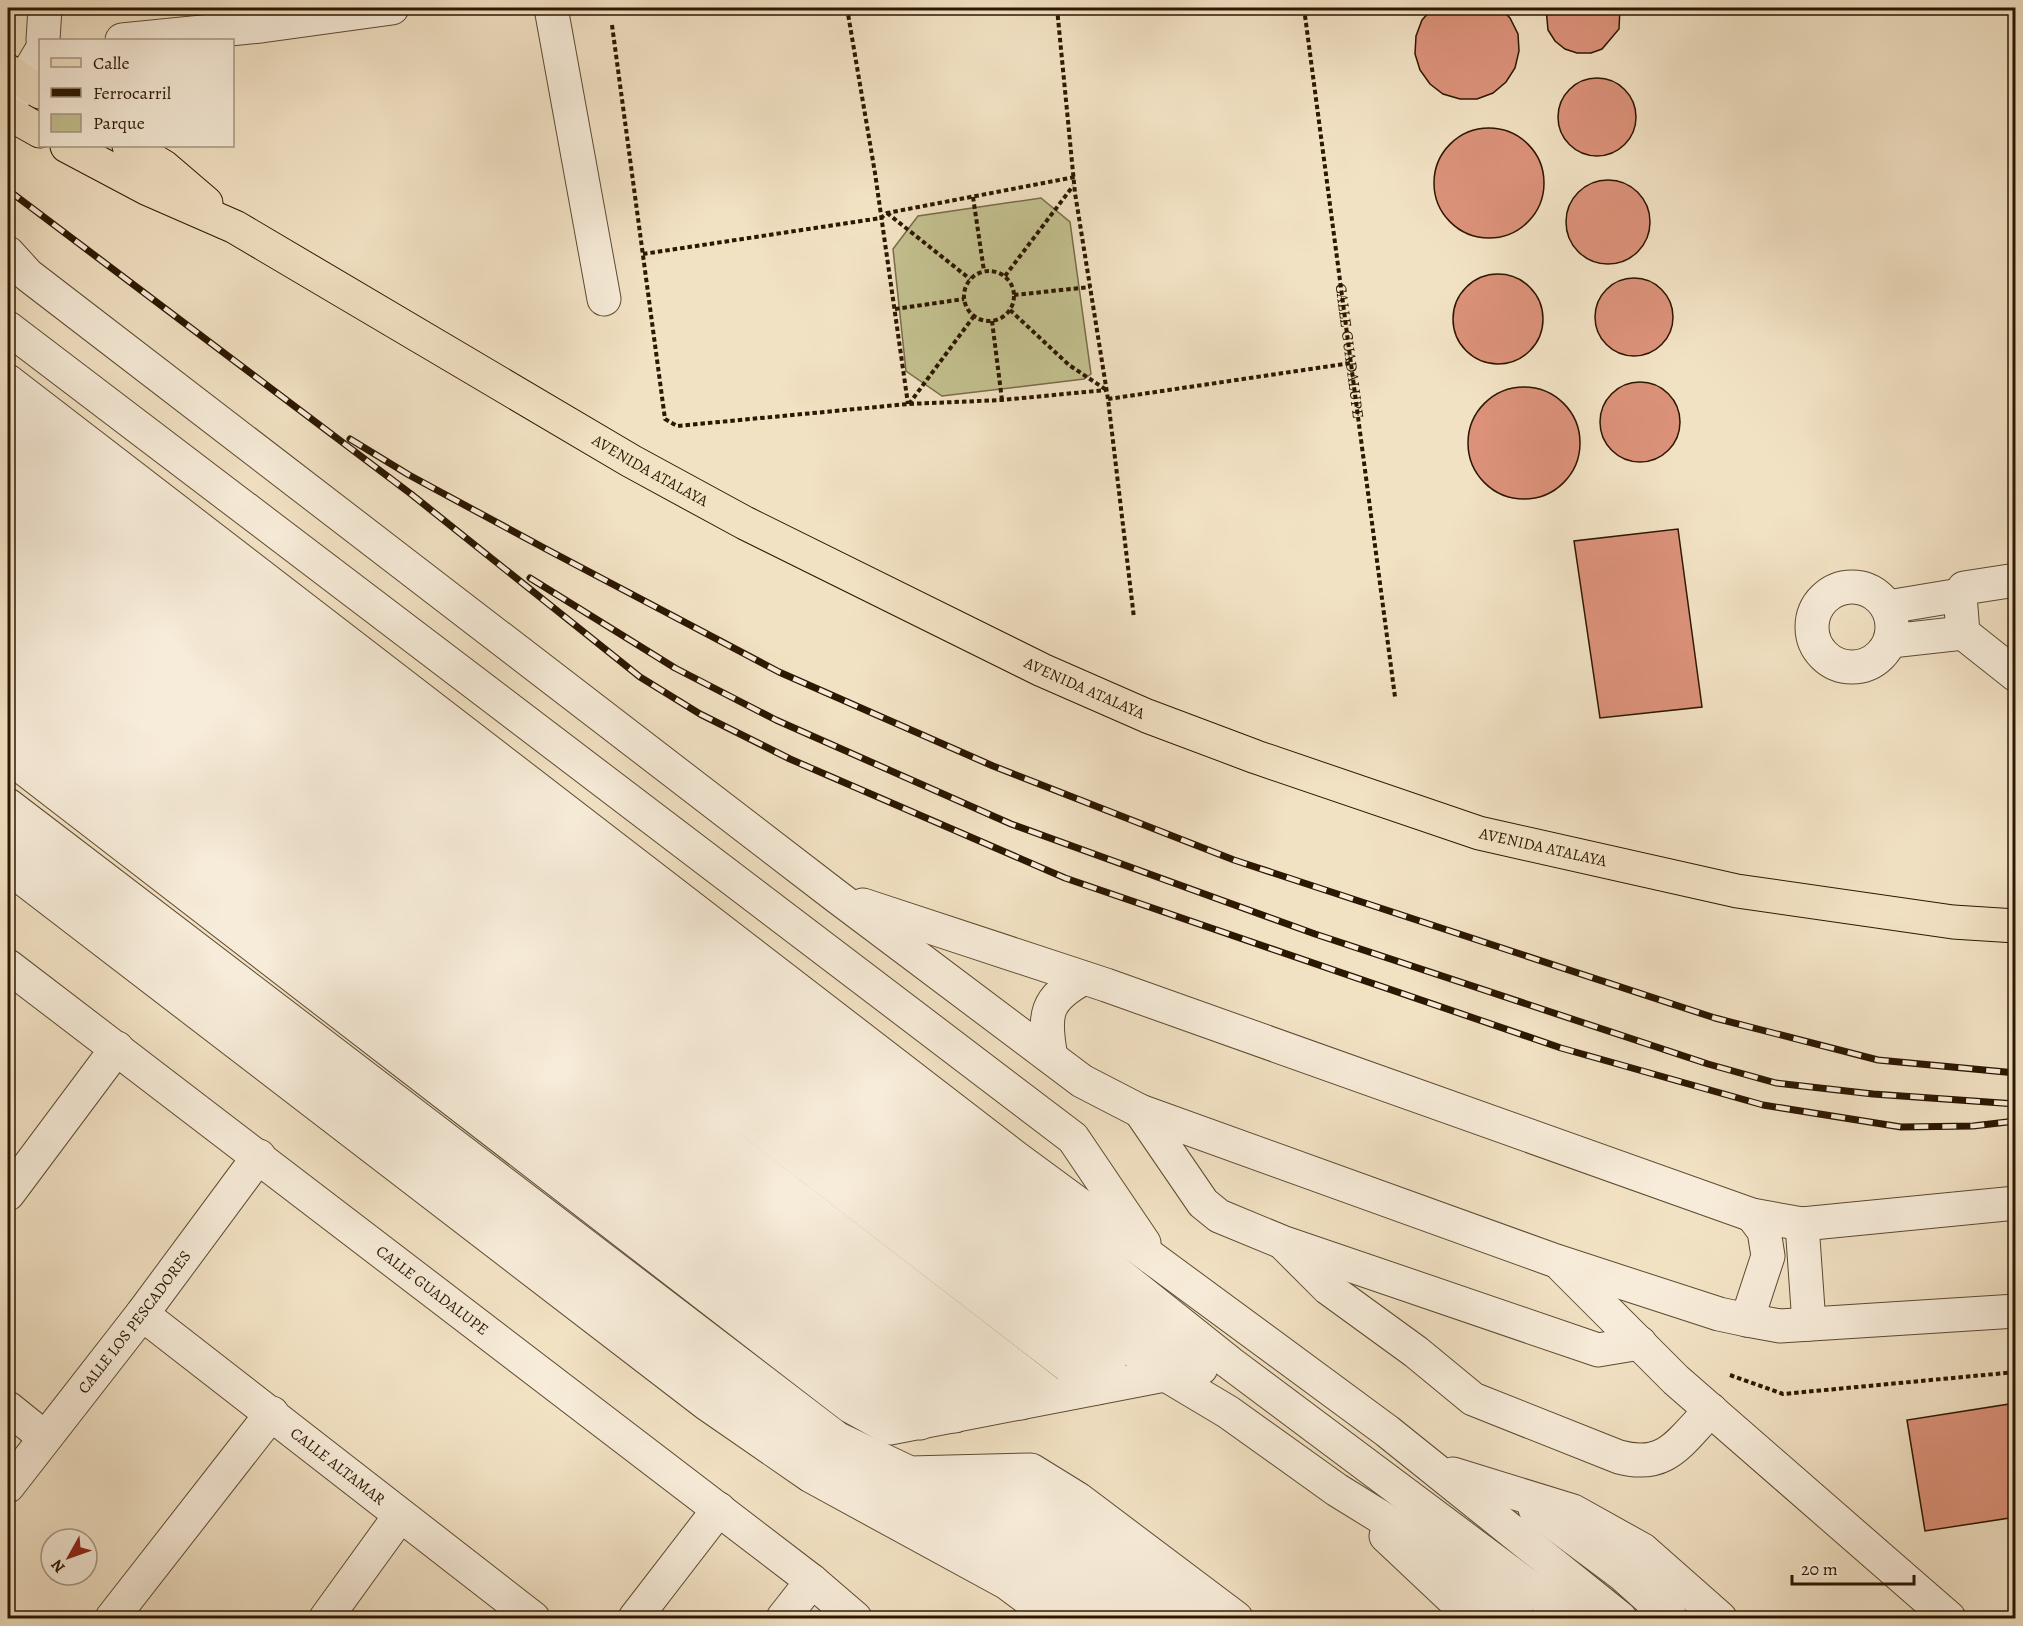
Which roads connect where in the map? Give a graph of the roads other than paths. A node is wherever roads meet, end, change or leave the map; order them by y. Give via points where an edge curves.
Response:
1 (45, 8) edge
2 (392, 8) edge
3 (551, 8) edge
4 (43, 39) edge
5 (132, 39) edge
6 (39, 55) edge
7 (20, 88) edge
8 (8, 113) edge
9 (39, 130) edge
10 (69, 147) edge
11 (131, 147) edge
12 (235, 227) junction
13 (8, 253) edge
14 (604, 299) dead end
15 (8, 328) edge
16 (8, 381) edge
17 (8, 414) edge
18 (8, 452) edge
19 (8, 485) edge
20 (8, 518) edge
21 (8, 550) edge
22 (2016, 580) edge
23 (8, 589) edge
24 (1960, 595) junction
25 (1888, 607) junction
26 (8, 621) edge
27 (1964, 633) junction
28 (1891, 641) junction
29 (8, 653) edge
30 (2016, 675) edge
31 (8, 685) edge
32 (8, 724) edge
33 (8, 756) edge
34 (8, 805) edge
35 (8, 836) edge
36 (8, 867) edge
37 (836, 896) junction
38 (2016, 926) edge
39 (8, 966) edge
40 (1084, 978) junction
41 (117, 1048) junction
42 (1050, 1057) junction
43 (1140, 1111) junction
44 (259, 1156) junction
45 (8, 1194) edge
46 (2016, 1203) edge
47 (1752, 1215) junction
48 (1802, 1224) junction
49 (1282, 1242) junction
50 (1556, 1261) junction
51 (1160, 1265) junction
52 (2016, 1311) edge
53 (142, 1314) junction
54 (1747, 1320) junction
55 (1809, 1324) junction
56 (1640, 1343) junction
57 (1279, 1353) junction
58 (1215, 1365) junction
59 (1152, 1378) junction
60 (1097, 1388) junction
61 (1053, 1396) junction
62 (1021, 1403) junction
63 (8, 1408) edge
64 (1711, 1410) junction
65 (272, 1413) junction
66 (970, 1413) junction
67 (920, 1423) junction
68 (44, 1437) junction
69 (1361, 1460) junction
70 (1437, 1469) junction
71 (975, 1471) junction
72 (910, 1473) junction
73 (8, 1486) edge
74 (1337, 1490) junction
75 (1514, 1493) junction
76 (719, 1509) junction
77 (399, 1517) junction
78 (1455, 1563) junction
79 (812, 1581) junction
80 (112, 1618) edge
81 (326, 1618) edge
82 (533, 1618) edge
83 (635, 1618) edge
84 (783, 1618) edge
85 (855, 1618) edge
86 (1054, 1618) edge
87 (1105, 1618) edge
88 (1144, 1618) edge
89 (1195, 1618) edge
90 (1236, 1618) edge
91 (1473, 1618) edge
92 (1518, 1618) edge
93 (1571, 1618) edge
94 (1620, 1618) edge
95 (1671, 1618) edge
96 (1720, 1618) edge
97 (1949, 1618) edge

1 - 4 street
2 - 5 street
3 - 14 street
6 - 7 street
8 - 9 main road
10 - 12 main road, AVENIDA ATALAYA via 148,189
11 - 12 main road, AVENIDA ATALAYA via 164,167
12 - 38 main road, AVENIDA ATALAYA via 631,461 745,523 1042,670 1147,716 1479,833 1737,891 1953,922
13 - 37 street via 37,282
15 - 51 street via 1073,1138
16 - 51 street
17 - 58 street via 1001,1180
18 - 58 street via 993,1212
19 - 59 street
20 - 59 street via 940,1237
21 - 60 street
22 - 24 street via 1964,588
23 - 61 street
24 - 25 street
24 - 27 street
25 - 28 street via 1893,624
25 - 28 street via 1875,593 1859,586 1841,587 1825,596 1814,612 1812,630 1817,648 1830,661 1847,667 1865,666 1881,656
26 - 62 street
27 - 28 street
27 - 30 street
29 - 66 street
31 - 66 street
32 - 67 street via 845,1370
33 - 67 street via 850,1406 890,1428
34 - 72 street via 819,1425 838,1439
35 - 87 street via 718,1381 824,1456 1029,1561
36 - 86 street via 707,1404 811,1476 1007,1583
37 - 40 street
37 - 42 street
39 - 41 street, CALLE GUADALUPE
40 - 42 street via 1062,990 1049,1008 1046,1032
40 - 47 street
41 - 44 street, CALLE GUADALUPE
41 - 45 street
42 - 43 street via 1082,1081
43 - 49 street via 1203,1203 1219,1216
43 - 50 street
44 - 53 street, CALLE LOS PESCADORES
44 - 76 street, CALLE GUADALUPE
46 - 48 street
47 - 48 street
47 - 54 street via 1764,1231 1768,1256
48 - 55 street
49 - 56 street via 1598,1350
49 - 64 street via 1328,1288 1473,1399 1620,1458 1654,1461 1668,1453
50 - 54 street
50 - 56 street
51 - 57 street
52 - 55 street
53 - 65 street, CALLE ALTAMAR
53 - 68 street, CALLE LOS PESCADORES
54 - 55 street via 1780,1326
56 - 64 street
57 - 58 street
57 - 70 street
58 - 59 street
58 - 69 street
59 - 60 street
59 - 74 street via 1228,1412
60 - 61 street
61 - 62 street
62 - 66 street
63 - 68 street
64 - 97 street
65 - 77 street, CALLE ALTAMAR
65 - 80 street
66 - 67 street
68 - 73 street, CALLE LOS PESCADORES
69 - 78 street
69 - 93 street
70 - 75 street
70 - 94 street
71 - 72 street
71 - 89 street via 1062,1518
71 - 90 street via 1031,1470 1078,1499
72 - 88 street via 1040,1540
74 - 78 street
74 - 91 street
75 - 95 street via 1622,1574
75 - 96 street via 1573,1511 1643,1550
76 - 79 street, CALLE GUADALUPE
76 - 83 street
77 - 81 street
77 - 82 street, CALLE ALTAMAR
78 - 92 street
79 - 84 street
79 - 85 street, CALLE GUADALUPE

